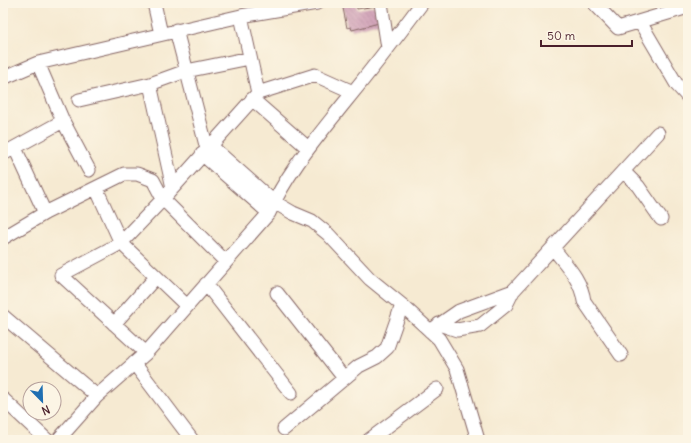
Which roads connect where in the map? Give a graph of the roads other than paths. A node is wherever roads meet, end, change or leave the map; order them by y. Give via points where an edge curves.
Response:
1 (154, 3) edge
2 (317, 3) edge
3 (381, 3) edge
4 (422, 3) edge
5 (594, 3) edge
6 (688, 7) edge
7 (241, 16) junction
8 (640, 22) junction
9 (176, 30) junction
10 (161, 34) junction
11 (388, 48) junction
12 (250, 58) junction
13 (38, 63) junction
14 (186, 72) junction
15 (3, 78) edge
16 (150, 84) junction
17 (353, 92) junction
18 (255, 96) junction
19 (688, 97) edge
20 (79, 100) dead end
21 (63, 121) junction
22 (658, 134) dead end
23 (15, 148) junction
24 (308, 148) junction
25 (206, 149) junction
26 (3, 154) edge
27 (89, 170) dead end
28 (624, 171) junction
29 (96, 188) junction
30 (173, 188) junction
31 (163, 200) junction
32 (272, 208) junction
33 (45, 213) junction
34 (661, 219) dead end
35 (3, 238) edge
36 (120, 243) junction
37 (553, 248) junction
38 (226, 262) junction
39 (156, 277) junction
40 (206, 284) junction
41 (513, 291) junction
42 (277, 293) dead end
43 (402, 305) junction
44 (187, 306) junction
45 (3, 316) edge
46 (114, 324) junction
47 (434, 327) junction
48 (146, 353) junction
49 (621, 355) dead end
50 (134, 363) junction
51 (344, 378) junction
52 (437, 389) dead end
53 (291, 393) dead end
54 (97, 396) junction
55 (3, 399) edge
56 (284, 429) dead end
57 (47, 440) edge
58 (58, 440) edge
59 (192, 440) edge
60 (369, 440) edge
61 (478, 440) edge

1 - 10 street
2 - 7 street
3 - 11 street
4 - 11 street
5 - 8 street via 618,28
6 - 8 street
7 - 9 street
7 - 12 street
8 - 19 street via 677,85
9 - 10 street
9 - 14 street
10 - 13 street
11 - 17 street
12 - 14 street
12 - 18 street
13 - 15 street
13 - 21 street
14 - 16 street
14 - 25 street
16 - 20 street
16 - 30 street
17 - 18 street via 315,75
17 - 24 street
18 - 24 street
18 - 25 street
21 - 23 street
21 - 27 street
22 - 28 street
23 - 26 street
23 - 33 street
24 - 32 street
25 - 30 street
25 - 32 street
28 - 34 street
28 - 37 street
29 - 31 street via 124,174 137,174 153,180
29 - 33 street
29 - 36 street
30 - 31 street
31 - 36 street
31 - 38 street
32 - 38 street
32 - 43 street via 312,221 328,234 370,279
33 - 35 street
36 - 39 street
36 - 46 street via 61,275
37 - 41 street
37 - 49 street via 576,277 584,301
38 - 40 street
39 - 44 street
39 - 46 street
40 - 44 street
40 - 53 street
41 - 47 street via 459,311
41 - 47 street via 506,305 480,326 457,330
42 - 51 street
43 - 47 street
43 - 51 street via 387,348 378,358 359,366
44 - 48 street
45 - 54 street
46 - 48 street
47 - 61 street via 457,369
48 - 50 street
50 - 54 street
50 - 59 street
51 - 56 street
52 - 60 street
54 - 58 street
55 - 57 street

